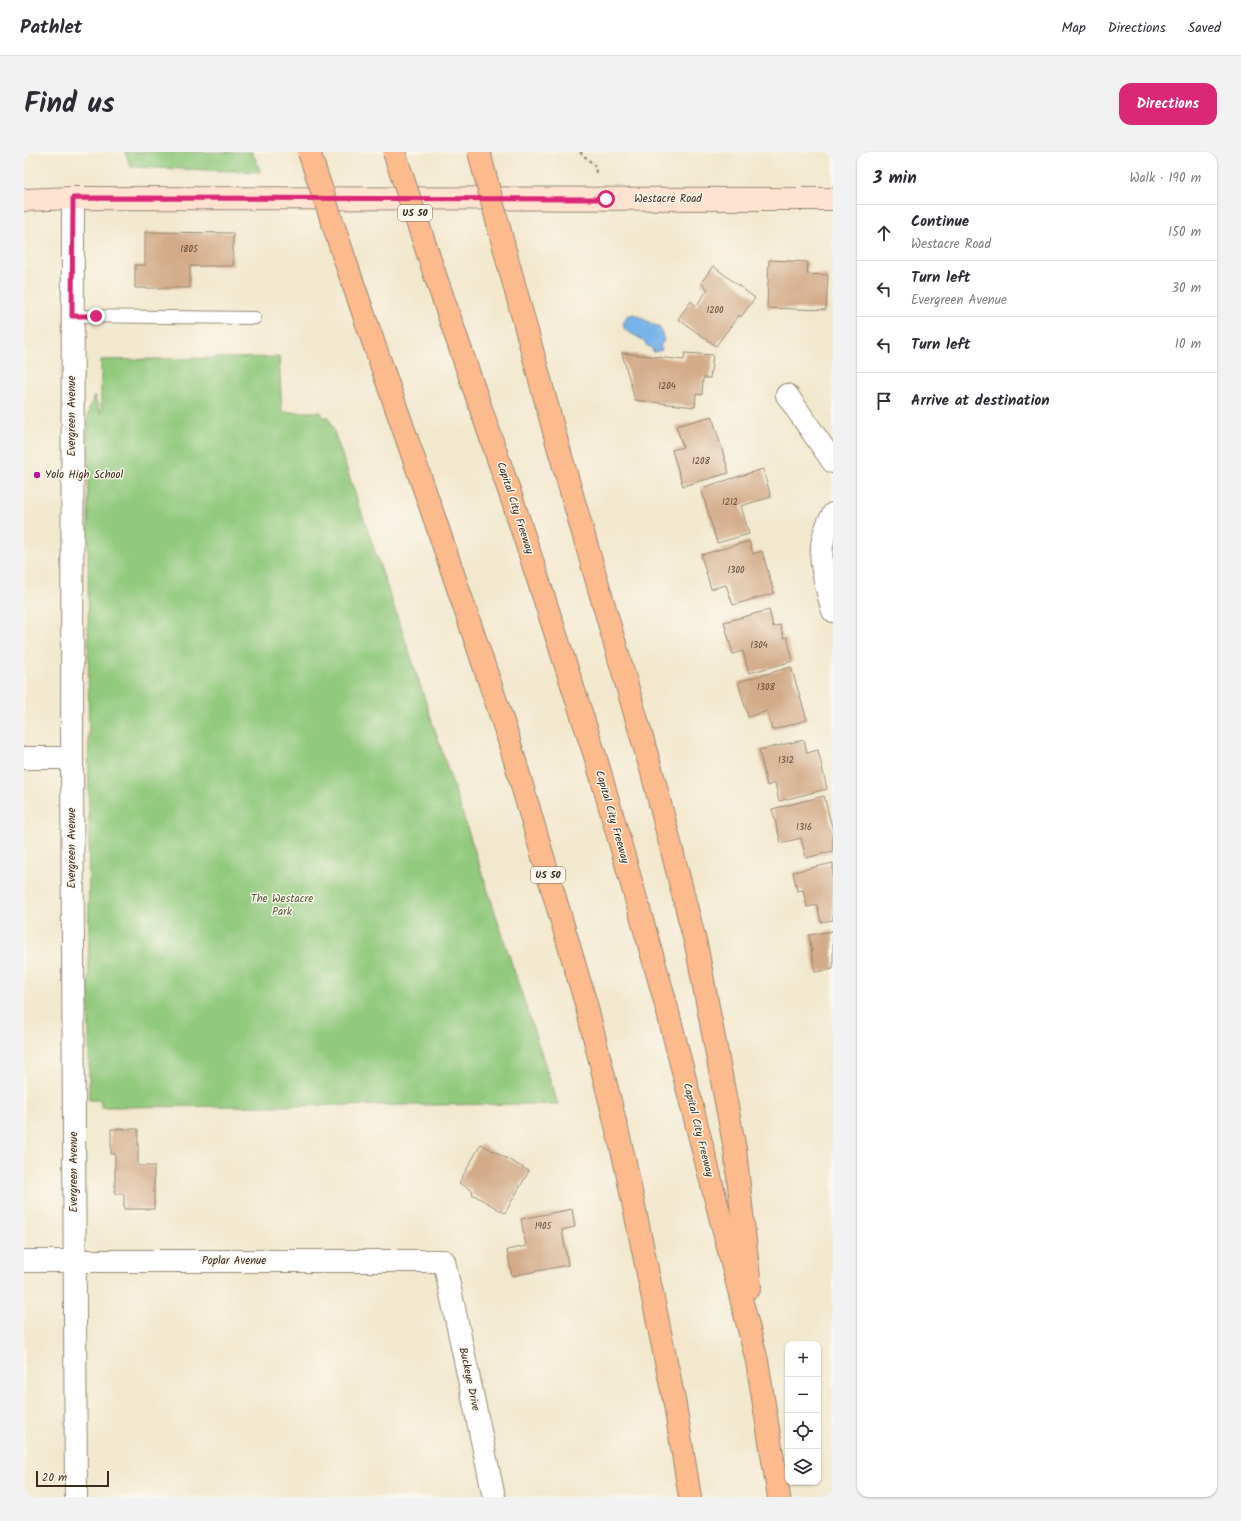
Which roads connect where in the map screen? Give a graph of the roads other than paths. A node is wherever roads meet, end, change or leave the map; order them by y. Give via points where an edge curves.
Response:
1 (310, 152) edge
2 (394, 152) edge
3 (479, 152) edge
4 (73, 198) junction
5 (833, 199) edge
6 (24, 200) edge
7 (72, 316) junction
8 (255, 318) dead end
9 (787, 395) dead end
10 (833, 462) edge
11 (833, 514) edge
12 (833, 611) edge
13 (24, 758) edge
14 (72, 758) junction
15 (24, 1261) edge
16 (74, 1261) junction
17 (444, 1261) joint
18 (758, 1361) junction
19 (76, 1497) edge
20 (494, 1497) edge
21 (690, 1497) edge
22 (779, 1497) edge

1 - 21 highway, US 50, bridge via 507,734 586,1004 624,1158 675,1405
2 - 18 highway, Capital City Freeway / US 50, bridge via 514,505 597,762 664,997
3 - 18 highway, bridge via 558,446 653,776 697,949 735,1149
4 - 5 street, Westacre Road
4 - 6 street, Westacre Road
4 - 7 street, Evergreen Avenue
7 - 8 lane
7 - 14 street, Evergreen Avenue
9 - 10 street
11 - 12 street via 822,540 821,558
13 - 14 street
14 - 16 street, Evergreen Avenue
15 - 16 street, Poplar Avenue
16 - 17 street, Poplar Avenue
16 - 19 street, Evergreen Avenue
17 - 20 street, Buckeye Drive
18 - 22 highway, Capital City Freeway / US 50

